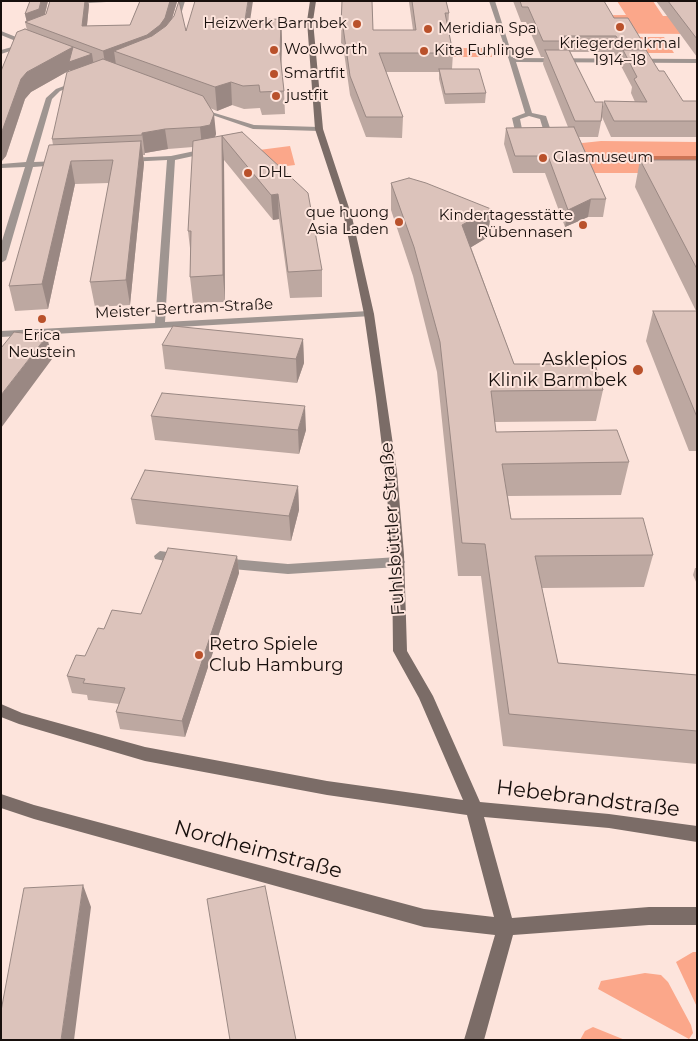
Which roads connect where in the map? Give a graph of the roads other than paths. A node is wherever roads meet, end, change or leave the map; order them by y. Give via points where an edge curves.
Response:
1 (122, 1) edge
2 (182, 1) edge
3 (313, 1) edge
4 (492, 1) edge
5 (61, 4) edge
6 (174, 27) edge
7 (1, 33) edge
8 (28, 40) junction
9 (37, 47) edge
10 (1, 52) edge
11 (512, 60) junction
12 (697, 61) edge
13 (86, 80) edge
14 (193, 106) edge
15 (529, 114) dead end
16 (260, 128) junction
17 (319, 129) junction
18 (249, 139) edge
19 (217, 148) edge
20 (170, 158) junction
21 (121, 160) edge
22 (74, 163) edge
23 (30, 164) junction
24 (1, 166) edge
25 (1, 260) edge
26 (369, 314) junction
27 (160, 324) junction
28 (1, 334) edge
29 (160, 556) dead end
30 (398, 562) junction
31 (1, 710) edge
32 (1, 801) edge
33 (475, 809) junction
34 (697, 834) edge
35 (697, 916) edge
36 (506, 927) junction
37 (474, 1040) edge

1 - 5 street
2 - 6 street
3 - 17 main road, Fuhlsbüttler Straße via 310,21
4 - 11 street
7 - 8 street
8 - 9 street
8 - 10 street
11 - 12 street
11 - 15 street
13 - 23 street via 52,94
14 - 16 street
16 - 17 street
16 - 18 street
17 - 26 main road, Fuhlsbüttler Straße via 348,216
19 - 20 street
20 - 21 street
20 - 27 street
22 - 23 street
23 - 24 street
23 - 25 street
26 - 27 street, Meister-Bertram-Straße
26 - 30 main road, Fuhlsbüttler Straße via 391,472
27 - 28 street, Meister-Bertram-Straße
29 - 30 street via 288,569
30 - 33 main road, Fuhlsbüttler Straße via 400,651 426,696
31 - 33 main road via 145,754 327,788
32 - 36 main road, Nordheimstraße via 424,918
33 - 34 main road, Hebebrandstraße via 609,821
33 - 36 main road, Fuhlsbüttler Straße
35 - 36 main road via 649,916
36 - 37 main road

